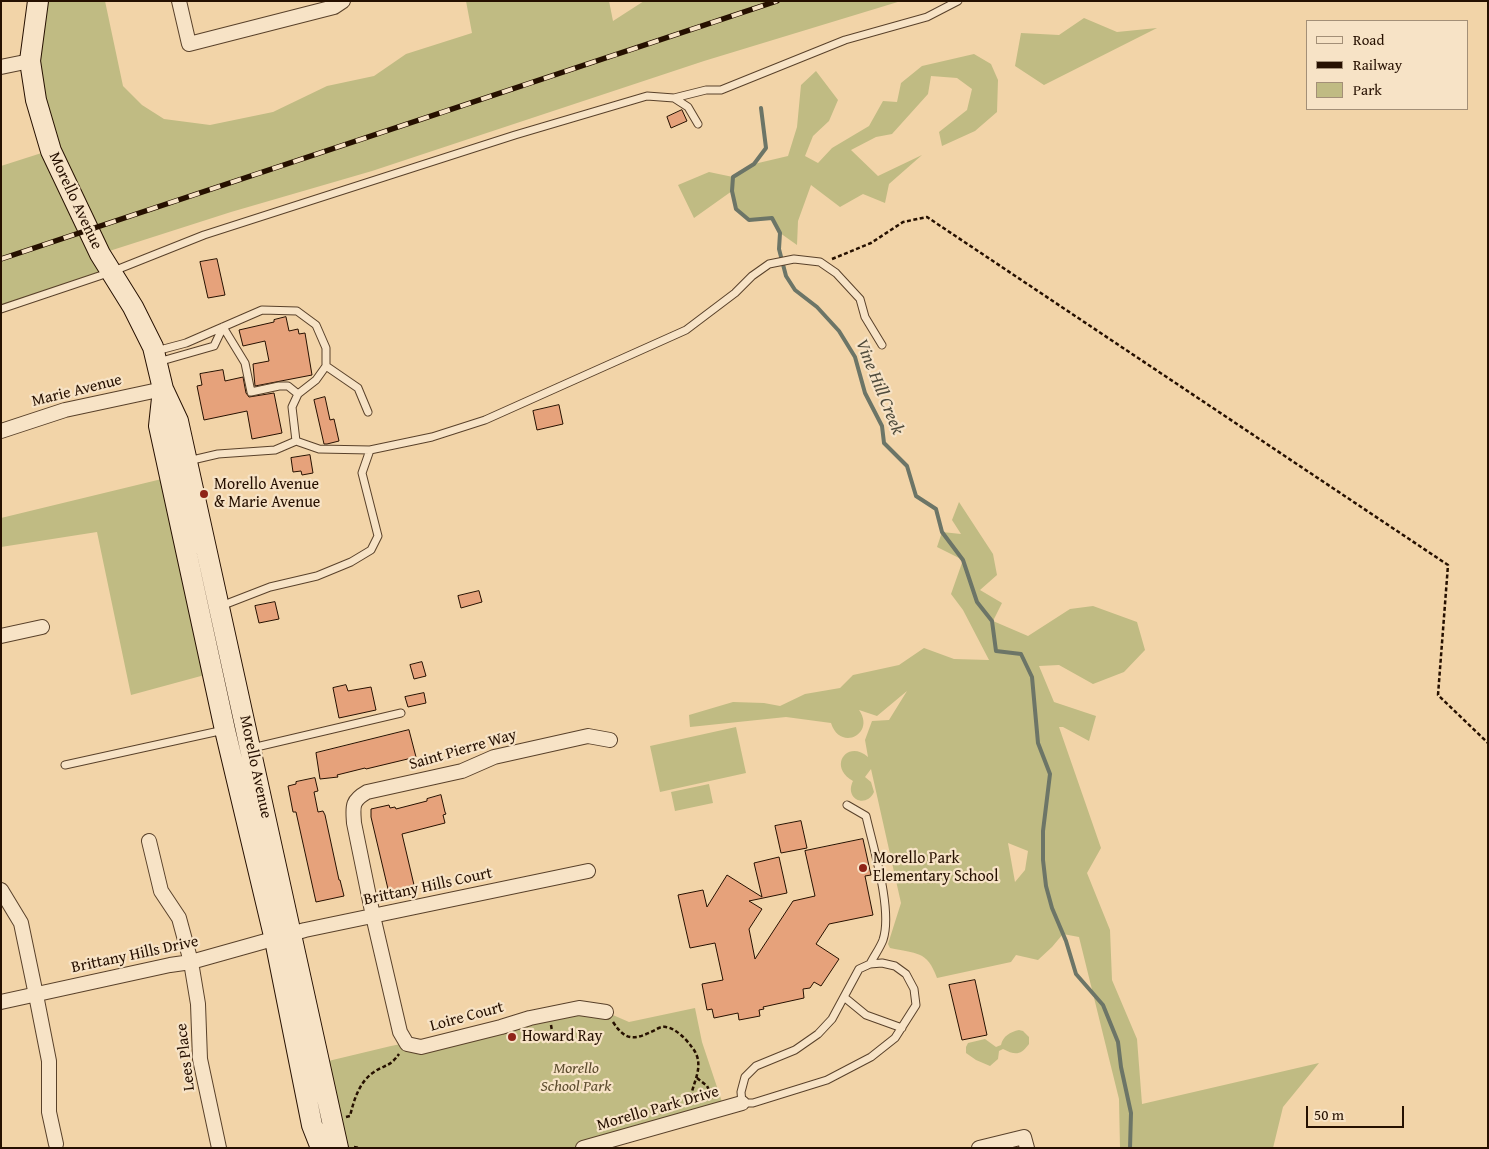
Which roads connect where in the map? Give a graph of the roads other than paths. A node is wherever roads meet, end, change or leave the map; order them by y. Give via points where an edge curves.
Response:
1 (38, 1) edge
2 (178, 1) edge
3 (343, 1) edge
4 (958, 1) edge
5 (30, 61) junction
6 (1, 67) edge
7 (674, 98) junction
8 (698, 124) dead end
9 (111, 272) junction
10 (1, 309) edge
11 (223, 327) junction
12 (882, 345) dead end
13 (155, 357) junction
14 (326, 366) junction
15 (163, 389) junction
16 (298, 394) junction
17 (368, 412) dead end
18 (1, 431) edge
19 (296, 441) junction
20 (370, 450) junction
21 (187, 461) junction
22 (209, 609) junction
23 (42, 627) dead end
24 (1, 636) edge
25 (401, 713) dead end
26 (224, 730) junction
27 (610, 740) dead end
28 (240, 750) junction
29 (65, 765) dead end
30 (847, 805) dead end
31 (149, 841) dead end
32 (588, 872) dead end
33 (1, 890) edge
34 (373, 916) junction
35 (284, 937) junction
36 (190, 962) junction
37 (870, 964) junction
38 (36, 994) junction
39 (844, 997) junction
40 (1, 1002) edge
41 (606, 1012) road end
42 (902, 1028) junction
43 (742, 1103) junction
44 (1026, 1143) edge
45 (56, 1144) dead end
46 (219, 1148) edge
47 (321, 1148) edge
48 (338, 1148) edge
49 (583, 1148) edge
50 (979, 1148) edge

1 - 5 street, Morello Avenue
2 - 3 street via 189,44 334,8
4 - 7 lane via 927,17 845,40 721,90 706,90
5 - 6 street
5 - 9 street, Morello Avenue via 36,100 51,151
7 - 8 lane via 688,106
7 - 9 lane via 647,96 515,135 204,235
9 - 10 lane
9 - 13 street, Morello Avenue via 133,306
11 - 13 lane
11 - 13 lane via 214,346
11 - 14 lane via 262,310 297,311 316,325 326,348
11 - 16 lane via 245,363 251,392 288,386
12 - 20 lane via 865,317 860,298 836,273 823,264 794,259 769,264 686,330 485,420 432,437
13 - 15 street, Morello Avenue
14 - 16 lane via 316,380
14 - 17 lane via 358,388
15 - 18 street, Marie Avenue via 65,410
15 - 21 street, Morello Avenue via 178,422
15 - 22 street, Morello Avenue via 159,426
16 - 19 lane via 292,407
19 - 20 lane via 319,448
19 - 21 lane via 275,450 218,454
20 - 22 lane via 362,473 378,536 371,550 317,576
21 - 22 street, Morello Avenue
22 - 26 street, Morello Avenue
22 - 28 street, Morello Avenue
23 - 24 street
25 - 28 lane
26 - 28 street, Morello Avenue
26 - 29 lane
27 - 34 street, Saint Pierre Way via 588,736 494,757 462,772 367,792 357,798 353,808 354,823
28 - 35 street, Morello Avenue
30 - 37 lane via 866,816 887,914 883,940
31 - 36 street, Lees Place via 161,891 179,918
32 - 34 street, Brittany Hills Court
33 - 38 street via 21,923
34 - 35 street, Brittany Hills Court
34 - 41 street, Loire Court via 400,1032 407,1044 421,1047 579,1008
35 - 36 street, Brittany Hills Drive
35 - 47 street, Morello Avenue via 312,1125
35 - 48 street, Morello Avenue
36 - 38 street, Brittany Hills Drive
36 - 46 street, Lees Place via 198,1004 200,1059
37 - 39 lane via 859,969
37 - 42 lane via 894,966 906,974 914,989 916,1004
38 - 40 street, Brittany Hills Drive
38 - 45 street via 49,1061 49,1112
39 - 42 lane via 866,1015
39 - 43 lane via 832,1019 818,1034 795,1050 756,1066 746,1077 741,1092
42 - 43 lane via 895,1038 871,1057 827,1080 752,1103
43 - 49 street, Morello Park Drive
44 - 50 street

